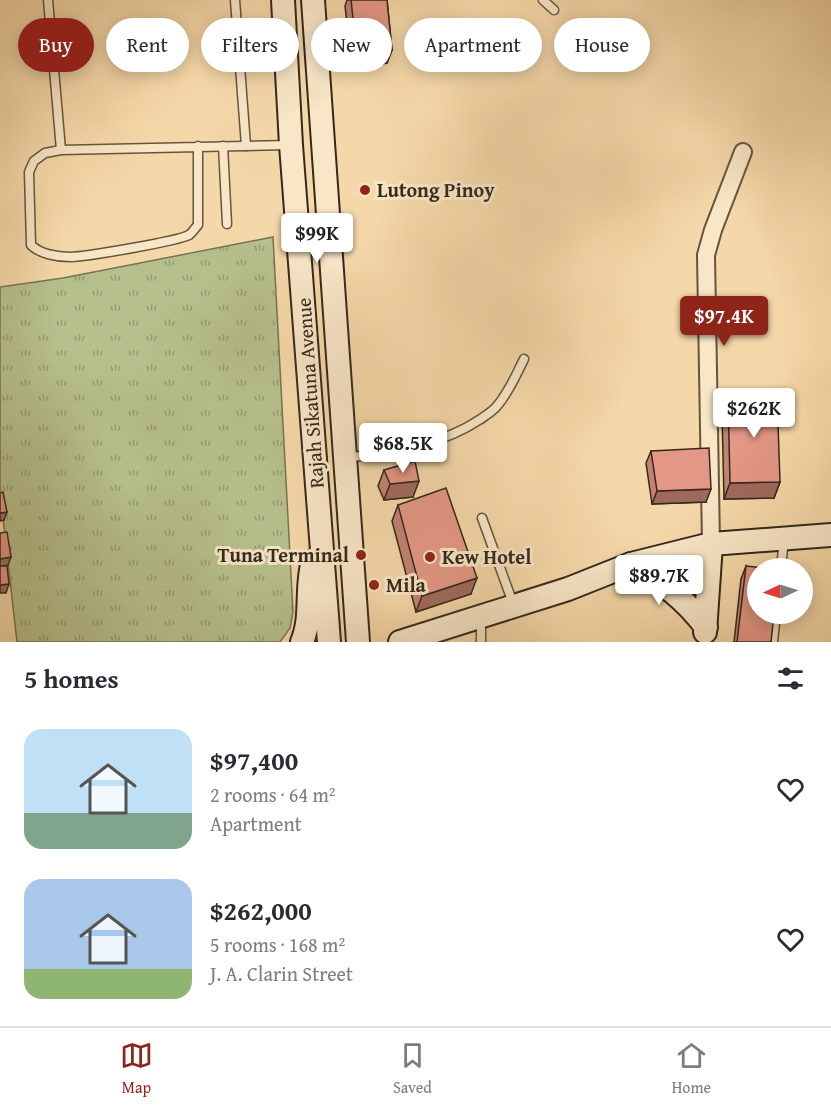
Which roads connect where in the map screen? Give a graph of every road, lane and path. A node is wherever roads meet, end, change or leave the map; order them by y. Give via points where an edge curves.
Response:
1 (48, 0) edge
2 (235, 0) edge
3 (283, 0) edge
4 (313, 0) edge
5 (543, 0) edge
6 (554, 10) dead end
7 (198, 146) junction
8 (224, 146) junction
9 (246, 146) junction
10 (291, 146) junction
11 (61, 150) junction
12 (743, 152) dead end
13 (227, 224) dead end
14 (329, 242) junction
15 (299, 247) junction
16 (524, 359) dead end
17 (344, 459) junction
18 (482, 518) dead end
19 (831, 535) edge
20 (785, 537) junction
21 (321, 543) junction
22 (711, 544) junction
23 (782, 558) edge
24 (631, 564) junction
25 (514, 606) junction
26 (481, 616) junction
27 (775, 624) edge
28 (705, 635) edge
29 (302, 642) edge
30 (329, 642) edge
31 (358, 642) edge
32 (400, 642) edge
33 (481, 642) edge
34 (773, 642) edge

1 - 11 lane
2 - 9 lane
3 - 10 main road, Rajah Sikatuna Avenue
4 - 14 main road
5 - 6 lane
7 - 8 lane
7 - 11 lane
7 - 11 lane via 198,225 192,233 70,257 45,254 31,245 29,172 34,161 45,153
8 - 9 lane
8 - 13 lane
9 - 10 lane
10 - 15 main road, Rajah Sikatuna Avenue
12 - 22 street via 706,255
14 - 15 main road
14 - 17 main road
15 - 21 main road, Rajah Sikatuna Avenue
16 - 17 lane via 496,408 469,426 442,440
17 - 31 main road
18 - 25 lane
19 - 20 main road
20 - 22 main road
20 - 23 lane
21 - 29 main road via 309,572 307,628
21 - 30 main road, Rajah Sikatuna Avenue
22 - 24 main road
22 - 28 main road
24 - 25 main road
24 - 28 main road via 678,595 692,609
25 - 26 main road
26 - 32 main road
26 - 33 lane
27 - 34 lane

